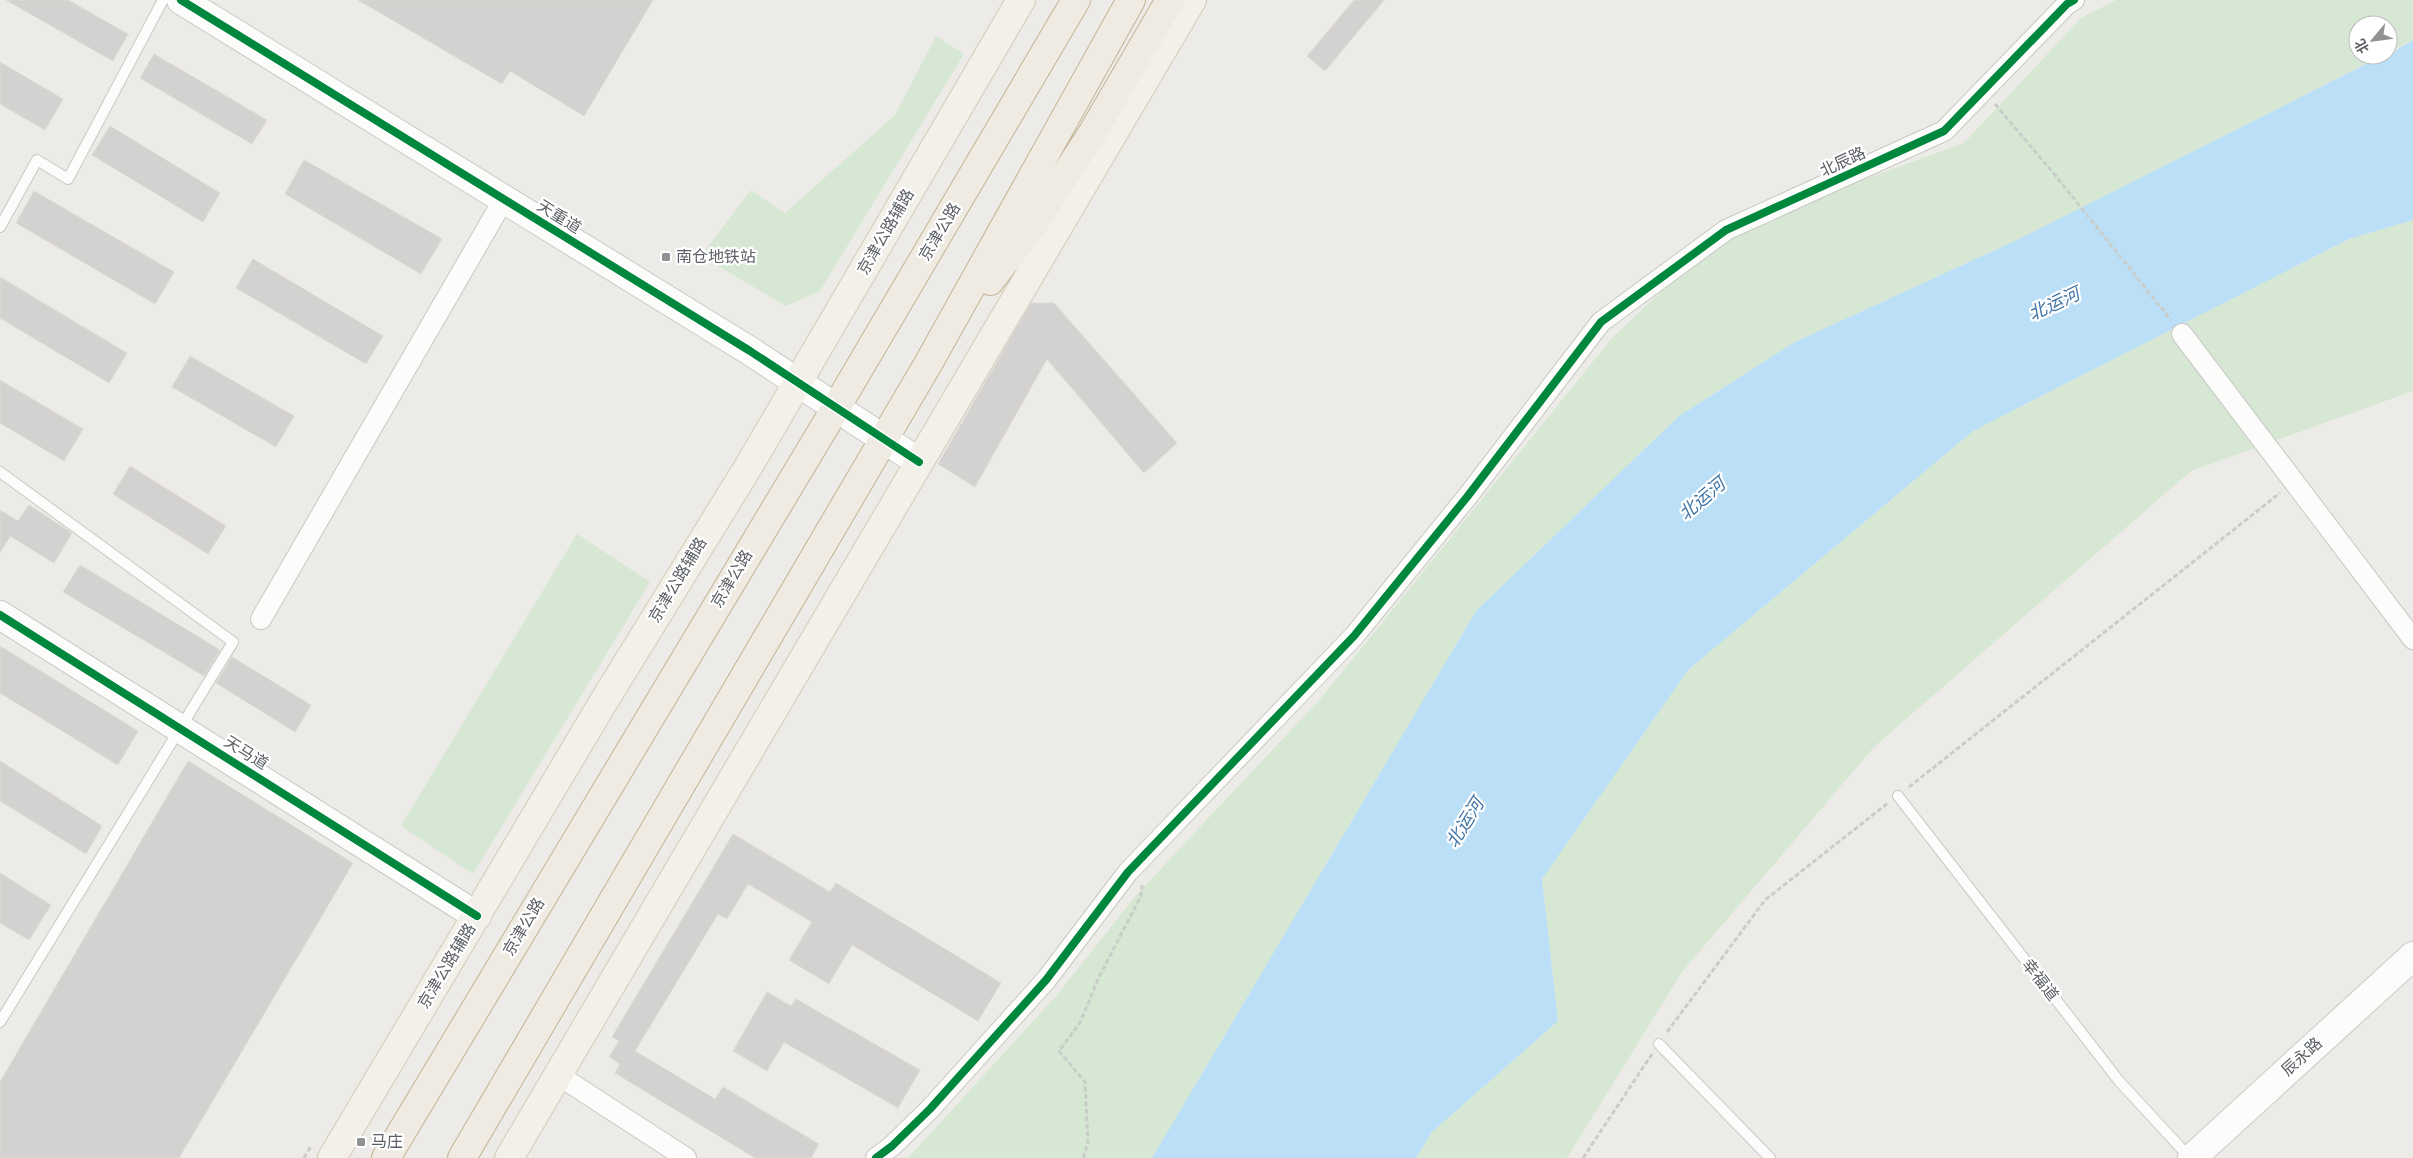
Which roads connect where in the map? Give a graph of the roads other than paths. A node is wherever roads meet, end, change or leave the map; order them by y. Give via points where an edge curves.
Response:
1 (163, 0) edge
2 (181, 0) edge
3 (1021, 0) edge
4 (1076, 0) edge
5 (1131, 0) edge
6 (1170, 0) edge
7 (1192, 0) edge
8 (2074, 0) edge
9 (504, 199) junction
10 (0, 227) edge
11 (2182, 334) road end
12 (928, 364) junction
13 (798, 382) junction
14 (837, 406) junction
15 (885, 438) junction
16 (919, 462) junction
17 (0, 472) edge
18 (0, 615) edge
19 (261, 619) dead end
20 (2413, 639) edge
21 (180, 728) junction
22 (1898, 796) dead end
23 (477, 916) junction
24 (2413, 956) edge
25 (2413, 963) edge
26 (0, 1022) edge
27 (1659, 1044) dead end
28 (558, 1075) junction
29 (332, 1158) edge
30 (386, 1158) edge
31 (462, 1158) edge
32 (509, 1158) edge
33 (686, 1158) edge
34 (876, 1158) edge
35 (1770, 1158) edge
36 (2191, 1158) edge
37 (2199, 1158) edge

1 - 10 lane via 68,179 37,160
2 - 9 street, 天重道
3 - 13 main road, 京津公路辅路
4 - 14 highway, 京津公路
5 - 12 highway
6 - 12 highway via 1093,132 1033,225
7 - 16 main road
8 - 34 street, 北辰路 via 1944,131 1726,230 1602,322 1467,497 1354,636 1128,872 1039,987 930,1109
9 - 13 street, 天重道
9 - 19 street
11 - 20 street
12 - 15 highway
13 - 14 street, 天重道
13 - 23 main road, 京津公路辅路
14 - 15 street, 天重道
14 - 30 highway, 京津公路
15 - 16 street, 天重道
15 - 31 highway
16 - 28 main road
17 - 21 lane via 233,642
18 - 21 street, 天马道
21 - 23 street, 天马道
21 - 26 lane
22 - 36 lane, 幸福道 via 2119,1081
23 - 29 main road, 京津公路辅路
24 - 36 street, 辰永路
25 - 37 street, 辰永路
27 - 35 lane
28 - 32 main road
28 - 33 street

